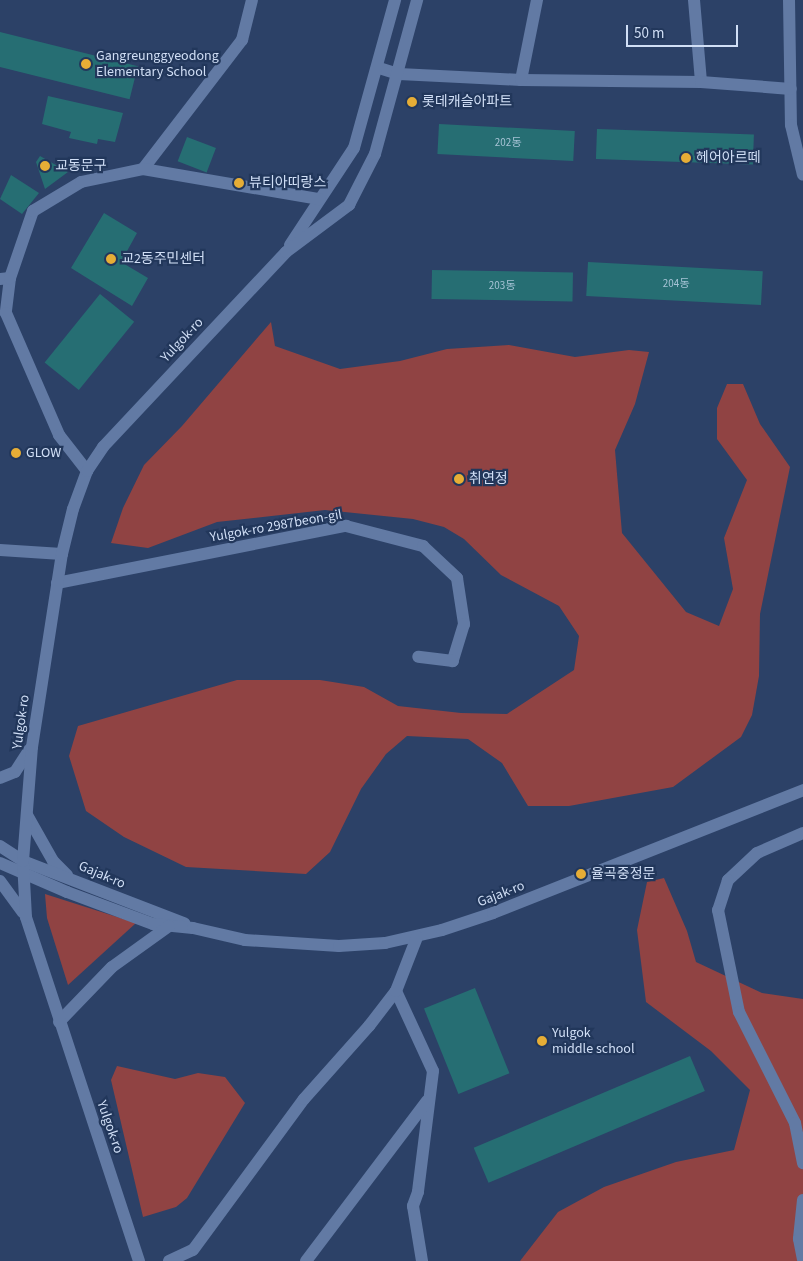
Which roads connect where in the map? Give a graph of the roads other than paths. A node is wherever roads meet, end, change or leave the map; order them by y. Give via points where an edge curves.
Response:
1 (252, 0) edge
2 (395, 0) edge
3 (417, 0) edge
4 (537, 0) edge
5 (694, 0) edge
6 (789, 0) edge
7 (378, 68) junction
8 (399, 74) junction
9 (521, 80) junction
10 (701, 82) junction
11 (791, 89) junction
12 (143, 169) junction
13 (803, 176) edge
14 (319, 199) junction
15 (286, 252) junction
16 (5, 278) edge
17 (87, 471) junction
18 (0, 550) edge
19 (62, 554) junction
20 (57, 583) junction
21 (418, 657) dead end
22 (32, 747) junction
23 (0, 778) edge
24 (803, 790) edge
25 (26, 814) junction
26 (803, 833) edge
27 (0, 846) edge
28 (0, 863) edge
29 (23, 868) junction
30 (68, 877) junction
31 (0, 881) edge
32 (26, 917) junction
33 (169, 925) junction
34 (193, 928) junction
35 (417, 937) junction
36 (396, 991) junction
37 (59, 1022) junction
38 (427, 1101) junction
39 (803, 1163) edge
40 (803, 1200) edge
41 (803, 1259) edge
42 (139, 1261) edge
43 (169, 1261) edge
44 (306, 1261) edge
45 (422, 1261) edge

1 - 12 street via 242,40
2 - 7 street, Yulgok-ro
3 - 8 street, Yulgok-ro
4 - 9 street
5 - 10 street
6 - 11 street
7 - 8 street
7 - 14 street, Yulgok-ro via 354,148
8 - 9 street
8 - 15 street, Yulgok-ro via 375,154 349,205
9 - 10 street
10 - 11 street
11 - 13 street via 791,125
12 - 14 street
12 - 16 street via 81,182 33,211
14 - 15 street, Yulgok-ro
15 - 17 street, Yulgok-ro via 104,447
16 - 17 street via 6,312 59,435
17 - 19 street, Yulgok-ro
18 - 19 street
19 - 20 street, Yulgok-ro
20 - 21 street, Yulgok-ro 2987beon-gil via 346,526 423,546 457,578 464,624 454,661
20 - 22 street, Yulgok-ro
22 - 23 street via 15,772
22 - 25 street, Yulgok-ro
24 - 35 street, Gajak-ro via 493,913
25 - 29 street, Yulgok-ro
25 - 30 street via 53,861
26 - 39 street via 757,853 728,880 718,910 738,1012 795,1123
27 - 29 street, Gajak-ro
28 - 29 street, Gajak-ro
29 - 30 street, Gajak-ro
29 - 32 street, Yulgok-ro
29 - 33 street, Gajak-ro via 153,924
30 - 34 street, Gajak-ro
31 - 32 street
32 - 37 street, Yulgok-ro
33 - 34 street, Gajak-ro
33 - 37 street via 112,967
34 - 35 street, Gajak-ro via 245,940 339,946
35 - 36 street
36 - 38 street via 433,1071 433,1089
36 - 43 street via 304,1099 193,1250
37 - 42 street, Yulgok-ro
38 - 44 street
38 - 45 street via 421,1176 413,1206
40 - 41 street via 798,1239

